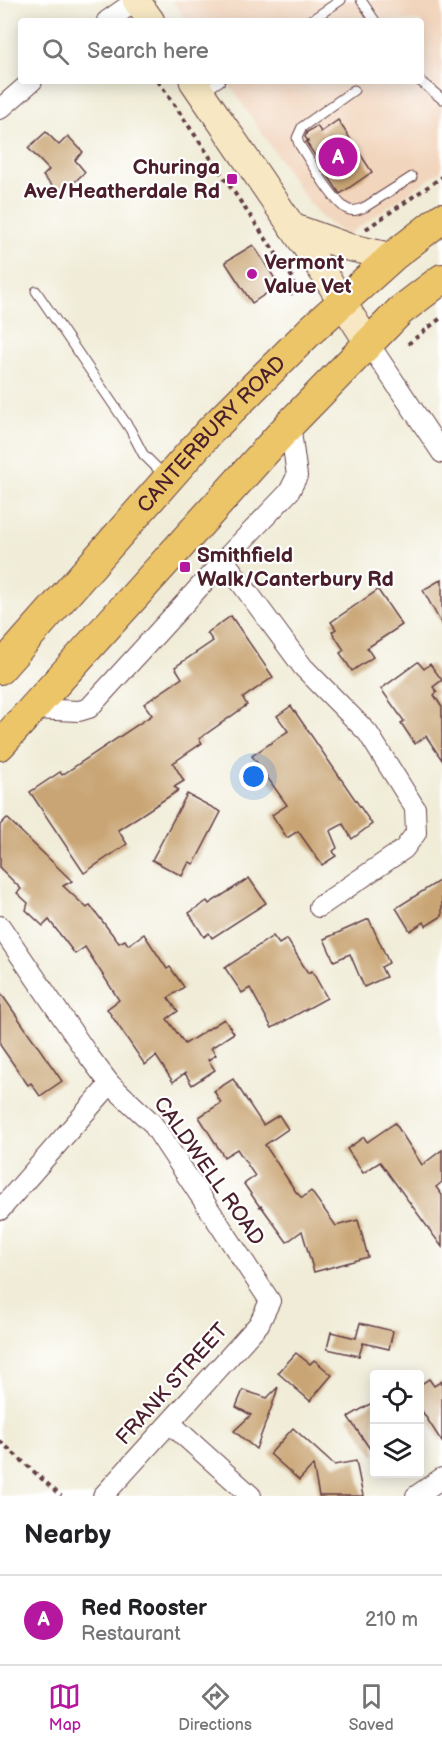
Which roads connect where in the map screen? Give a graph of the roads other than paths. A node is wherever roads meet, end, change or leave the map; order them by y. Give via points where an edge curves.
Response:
1 (136, 0) edge
2 (341, 0) edge
3 (361, 0) edge
4 (111, 18) edge
5 (149, 18) edge
6 (314, 18) edge
7 (373, 18) edge
8 (29, 84) edge
9 (424, 84) edge
10 (204, 85) edge
11 (354, 90) dead end
12 (442, 99) edge
13 (0, 109) edge
14 (412, 177) dead end
15 (442, 218) edge
16 (292, 227) junction
17 (392, 257) junction
18 (442, 279) edge
19 (36, 291) dead end
20 (342, 302) junction
21 (369, 344) junction
22 (290, 424) junction
23 (442, 453) edge
24 (168, 479) junction
25 (224, 560) junction
26 (0, 669) edge
27 (33, 709) junction
28 (0, 746) edge
29 (319, 907) dead end
30 (0, 926) edge
31 (110, 1084) junction
32 (0, 1210) edge
33 (270, 1300) joint
34 (170, 1423) junction
35 (442, 1478) edge
36 (103, 1496) edge
37 (251, 1496) edge
38 (416, 1496) edge

1 - 4 street
1 - 5 main road
2 - 6 lane
3 - 7 lane
8 - 13 street
9 - 12 lane
10 - 16 main road
11 - 14 lane via 302,127 297,138 299,144 338,202 351,211 365,207
15 - 17 main road, CANTERBURY ROAD
16 - 17 main road via 348,247
16 - 20 main road
17 - 20 main road, CANTERBURY ROAD
18 - 21 main road via 400,311
19 - 24 lane via 143,454
20 - 21 main road
20 - 24 main road, CANTERBURY ROAD via 210,431
21 - 22 main road
21 - 23 street
22 - 25 street via 297,476 289,492
22 - 27 main road
24 - 26 main road, CANTERBURY ROAD
25 - 27 street via 89,708
25 - 29 street via 303,667 368,733 415,807 416,833 404,849
27 - 28 main road
30 - 31 street, CALDWELL ROAD
31 - 32 street
31 - 33 street, CALDWELL ROAD via 152,1123
33 - 34 street, FRANK STREET via 259,1324
34 - 36 street, FRANK STREET
34 - 37 street
35 - 38 street

